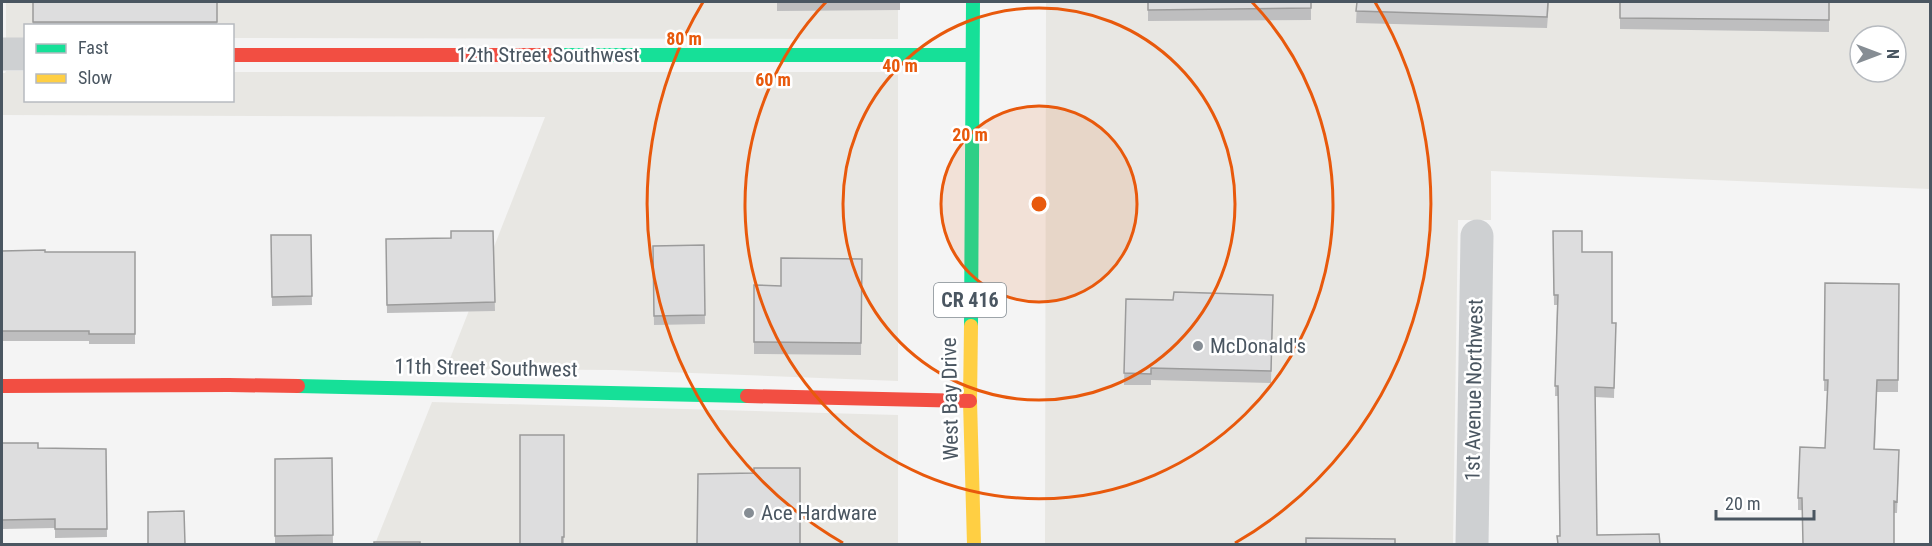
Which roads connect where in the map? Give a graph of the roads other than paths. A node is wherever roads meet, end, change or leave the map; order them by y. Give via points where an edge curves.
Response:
1 (973, 2) edge
2 (2, 54) edge
3 (24, 54) edge
4 (234, 55) edge
5 (971, 56) junction
6 (1477, 236) dead end
7 (2, 386) edge
8 (969, 401) junction
9 (974, 544) edge
10 (1472, 544) edge

1 - 5 street, West Bay Drive / CR 416
2 - 3 street
4 - 5 street, 12th Street Southwest
5 - 8 street, West Bay Drive / CR 416
6 - 10 street, 1st Avenue Northwest
7 - 8 street, 11th Street Southwest via 229,384
8 - 9 street, West Bay Drive / CR 416

